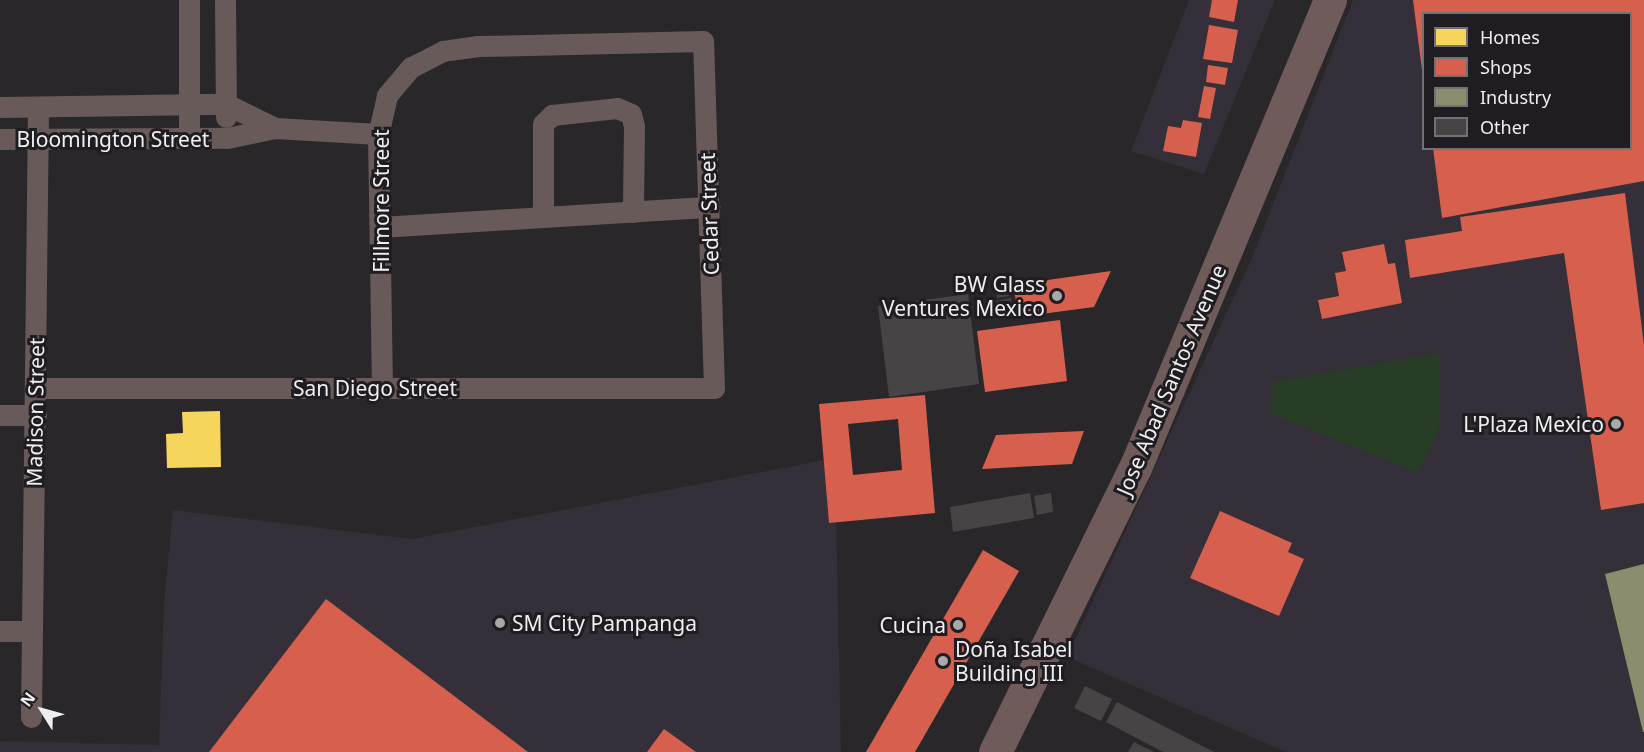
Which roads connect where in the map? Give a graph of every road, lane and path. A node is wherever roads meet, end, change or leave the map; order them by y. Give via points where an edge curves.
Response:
1 (189, 0) edge
2 (225, 0) edge
3 (1330, 0) edge
4 (703, 41) joint
5 (226, 104) junction
6 (189, 105) junction
7 (0, 107) edge
8 (38, 107) junction
9 (275, 128) junction
10 (378, 134) junction
11 (189, 138) junction
12 (226, 138) junction
13 (0, 139) edge
14 (40, 139) junction
15 (709, 207) junction
16 (633, 212) junction
17 (543, 216) junction
18 (380, 228) junction
19 (36, 388) junction
20 (382, 388) junction
21 (714, 388) joint
22 (0, 415) edge
23 (36, 415) junction
24 (0, 631) edge
25 (30, 631) junction
26 (31, 717) dead end
27 (996, 752) edge

1 - 6 street
2 - 5 street
3 - 27 highway, Jose Abad Santos Avenue via 1135,468
4 - 10 street, Fillmore Street via 478,46 443,51 411,67 387,96
4 - 15 street, Cedar Street
5 - 6 street, Bloomington Street
5 - 9 street
5 - 12 street
6 - 8 street, Bloomington Street
6 - 11 street
7 - 8 street, Bloomington Street
8 - 14 street, Madison Street
9 - 10 street
9 - 12 street, Bloomington Street
10 - 18 street, Fillmore Street
11 - 12 street, Bloomington Street
11 - 14 street, Bloomington Street
13 - 14 street, Bloomington Street
14 - 19 street, Madison Street
15 - 16 street
15 - 21 street, Cedar Street
16 - 17 street
16 - 17 street via 634,126 631,114 617,108 552,115 543,124
17 - 18 street
18 - 20 street, Fillmore Street
19 - 20 street, San Diego Street
19 - 23 street, Madison Street
20 - 21 street, San Diego Street
22 - 23 street
23 - 25 street, Madison Street
24 - 25 street
25 - 26 street, Madison Street

